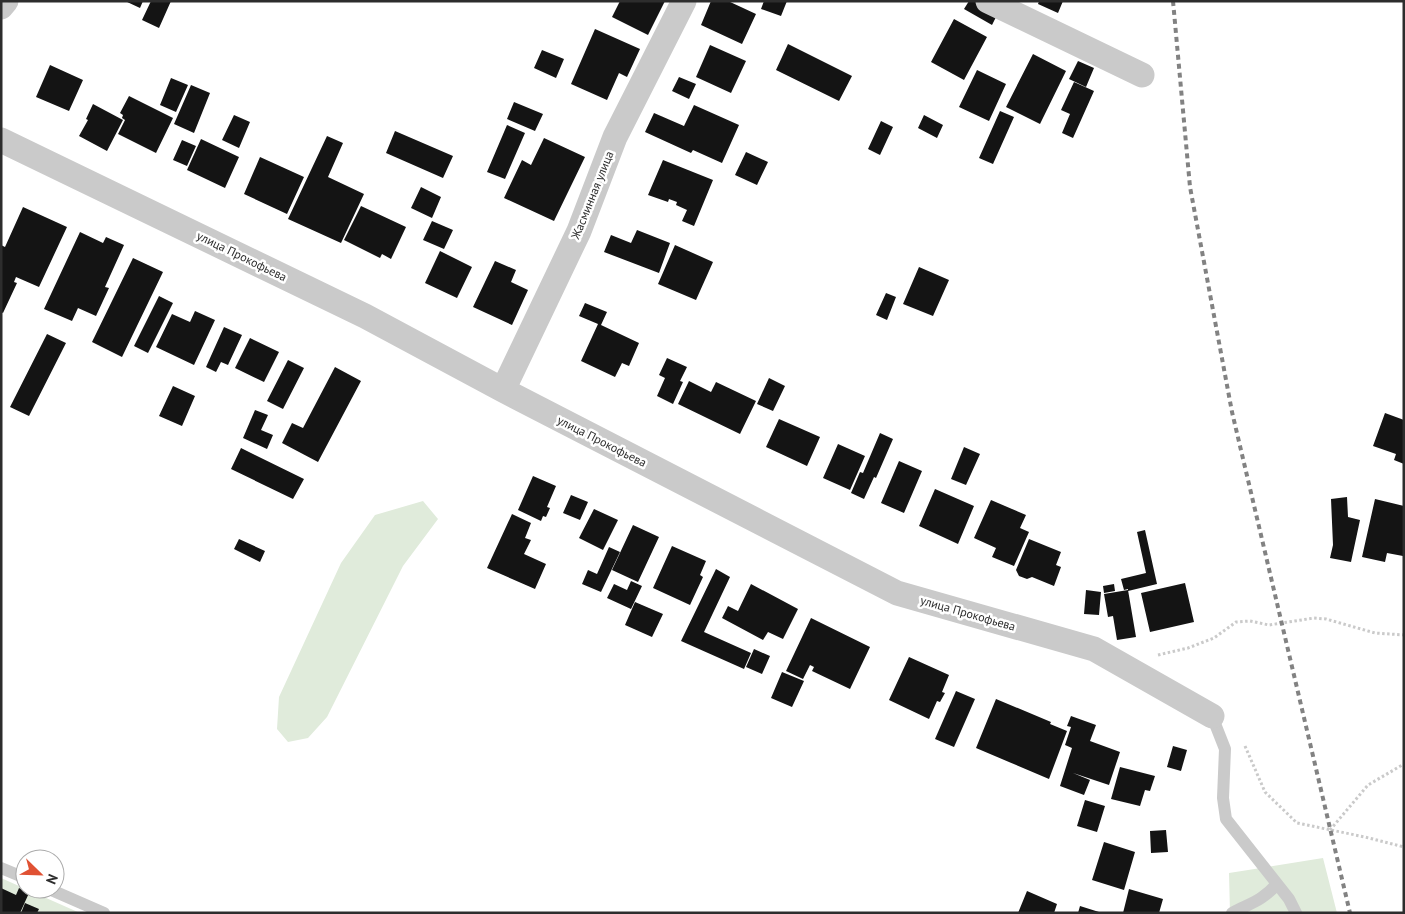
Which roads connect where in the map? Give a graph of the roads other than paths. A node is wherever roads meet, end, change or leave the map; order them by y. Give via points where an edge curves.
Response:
1 (6, 1) edge
2 (684, 1) edge
3 (988, 1) edge
4 (1, 7) edge
5 (1142, 74) dead end
6 (1, 140) edge
7 (503, 390) junction
8 (1212, 716) joint
9 (1, 868) edge
10 (15, 874) edge
11 (1276, 884) junction
12 (65, 896) edge
13 (104, 913) edge
14 (1232, 913) edge
15 (1296, 913) edge

1 - 4 street
2 - 7 street, Жасминная улица via 615,137 579,231
3 - 5 street
6 - 7 street, улица Прокофьева via 365,316
7 - 8 street, улица Прокофьева via 897,593 1094,648
8 - 11 lane via 1225,749 1223,798 1226,819
9 - 10 lane
11 - 14 lane via 1255,904
11 - 15 lane
12 - 13 lane

